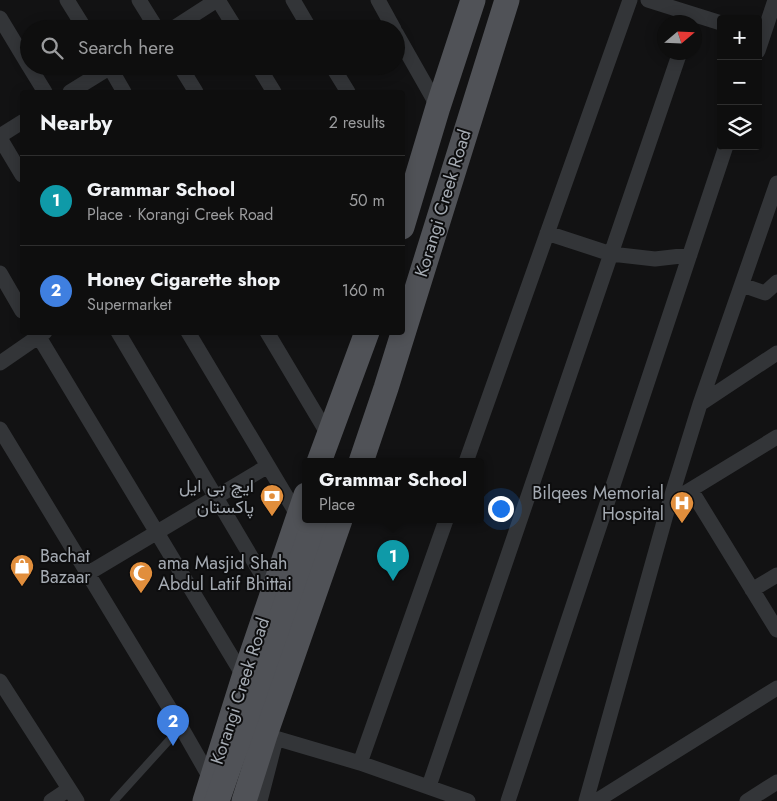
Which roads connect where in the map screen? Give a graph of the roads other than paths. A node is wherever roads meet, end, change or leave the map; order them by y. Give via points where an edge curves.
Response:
1 (68, 0) edge
2 (139, 0) edge
3 (218, 0) edge
4 (293, 0) edge
5 (378, 0) edge
6 (507, 0) edge
7 (630, 0) edge
8 (648, 0) edge
9 (775, 0) edge
10 (471, 1) edge
11 (694, 12) edge
12 (0, 18) edge
13 (80, 20) edge
14 (151, 20) edge
15 (186, 20) edge
16 (230, 20) edge
17 (305, 20) edge
18 (389, 20) edge
19 (717, 21) edge
20 (766, 37) edge
21 (405, 49) edge
22 (20, 51) edge
23 (677, 60) edge
24 (35, 75) edge
25 (97, 75) edge
26 (114, 75) edge
27 (186, 75) edge
28 (264, 75) edge
29 (338, 75) edge
30 (44, 90) edge
31 (73, 90) edge
32 (123, 90) edge
33 (195, 90) edge
34 (273, 90) edge
35 (347, 90) edge
36 (438, 107) junction
37 (20, 123) edge
38 (0, 137) edge
39 (725, 150) edge
40 (20, 172) edge
41 (777, 183) edge
42 (407, 193) edge
43 (405, 207) edge
44 (547, 232) junction
45 (611, 254) junction
46 (690, 255) junction
47 (0, 273) edge
48 (777, 282) edge
49 (742, 285) junction
50 (20, 308) edge
51 (405, 327) edge
52 (39, 335) edge
53 (41, 335) edge
54 (120, 335) edge
55 (190, 335) edge
56 (269, 335) edge
57 (403, 335) edge
58 (360, 338) edge
59 (777, 353) edge
60 (0, 363) edge
61 (352, 374) junction
62 (386, 388) junction
63 (700, 404) junction
64 (351, 418) junction
65 (0, 429) edge
66 (329, 436) junction
67 (777, 437) edge
68 (320, 458) edge
69 (336, 458) edge
70 (361, 458) edge
71 (467, 458) edge
72 (268, 466) junction
73 (691, 490) junction
74 (217, 497) junction
75 (669, 504) junction
76 (302, 505) edge
77 (302, 520) edge
78 (302, 522) edge
79 (339, 523) edge
80 (445, 523) edge
81 (156, 533) junction
82 (87, 574) junction
83 (777, 575) edge
84 (752, 590) junction
85 (272, 592) junction
86 (777, 630) edge
87 (244, 677) junction
88 (0, 681) edge
89 (777, 688) edge
90 (181, 727) junction
91 (271, 737) junction
92 (360, 763) junction
93 (777, 782) edge
94 (430, 786) junction
95 (211, 794) edge
96 (73, 795) edge
97 (51, 801) edge
98 (114, 801) edge
99 (230, 801) edge
100 (244, 801) edge
101 (260, 801) edge
102 (468, 801) edge
103 (508, 801) edge
104 (586, 801) edge
105 (596, 801) edge
106 (747, 801) edge

1 - 13 street
2 - 14 street
3 - 15 street
3 - 16 street
4 - 17 street
5 - 18 street
6 - 51 main road, Korangi Creek Road
7 - 44 street
8 - 11 street
9 - 20 street
10 - 36 main road, Korangi Creek Road
11 - 19 street
12 - 22 street
21 - 36 street
23 - 45 street
24 - 30 street
25 - 31 street
26 - 32 street
27 - 33 street
28 - 34 street
29 - 35 street
36 - 42 main road, Korangi Creek Road
37 - 38 street
38 - 40 street
39 - 46 street
41 - 49 street
42 - 43 main road, Korangi Creek Road
44 - 45 street
44 - 71 street
45 - 46 street via 655,259
45 - 94 street
46 - 103 street
47 - 50 street
48 - 49 street via 764,293
49 - 63 street
52 - 60 street
53 - 81 street
54 - 74 street
55 - 72 street
56 - 66 street
57 - 62 main road, Korangi Creek Road
58 - 61 main road
59 - 63 street
61 - 64 main road
61 - 66 main road
62 - 64 main road
62 - 70 main road, Korangi Creek Road
63 - 75 street
64 - 69 main road
65 - 82 street
66 - 68 main road
67 - 73 street
72 - 74 street
72 - 76 street
73 - 75 street
73 - 84 street
74 - 81 street
74 - 85 street
75 - 104 street
77 - 85 main road, Korangi Creek Road
78 - 95 main road, bridge
79 - 91 main road
80 - 92 street
81 - 82 street
81 - 87 street
82 - 90 street
83 - 84 street
84 - 86 street
85 - 87 main road, Korangi Creek Road
87 - 95 main road, Korangi Creek Road
88 - 96 street
89 - 105 street
90 - 95 street
90 - 98 lane
91 - 92 street
91 - 100 main road
91 - 101 street
92 - 94 street
93 - 106 street
94 - 102 street
95 - 99 street
96 - 97 street

